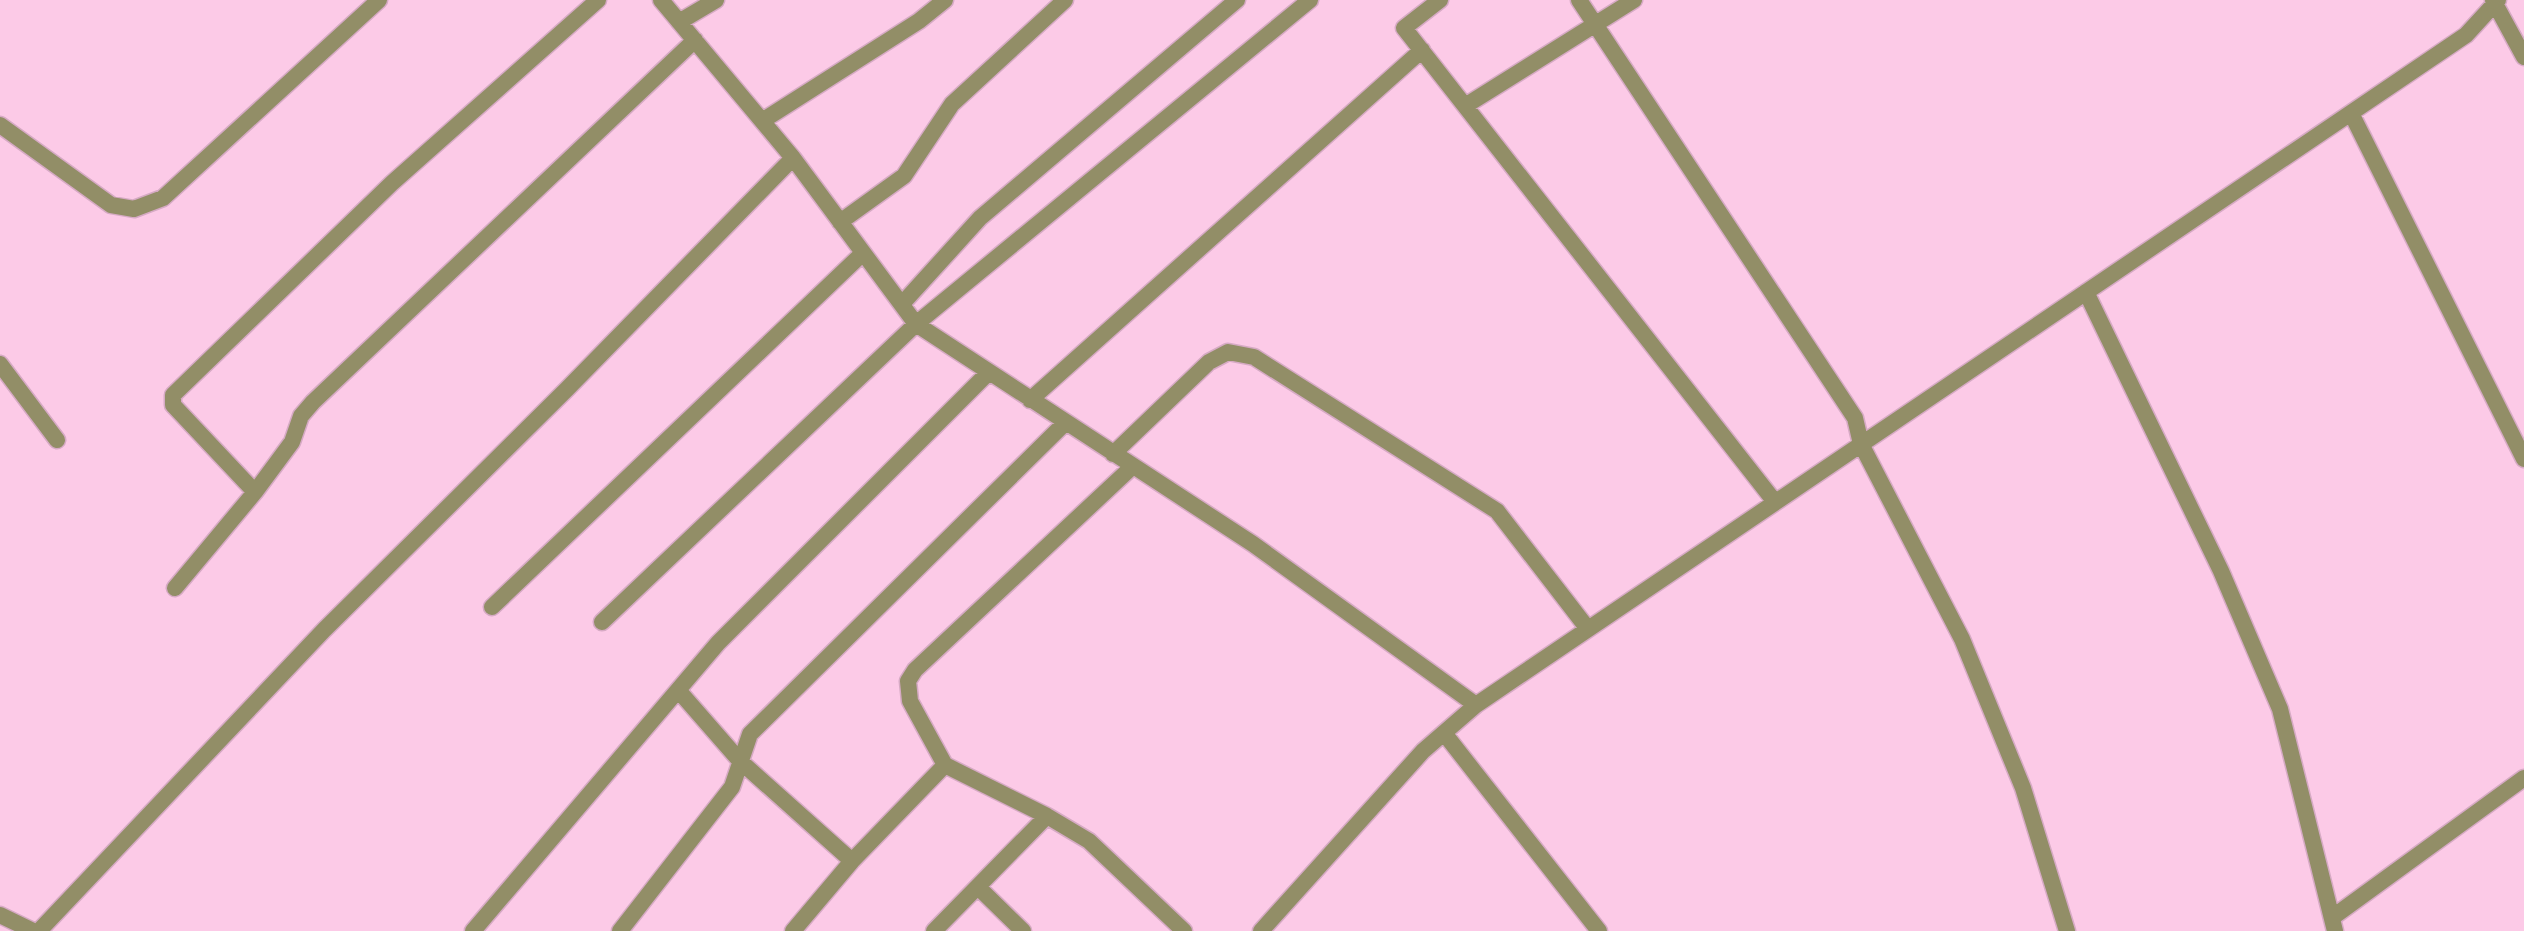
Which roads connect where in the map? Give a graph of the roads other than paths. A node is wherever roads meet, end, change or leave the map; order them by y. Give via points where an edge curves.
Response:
1 (379, 0) edge
2 (598, 0) edge
3 (661, 0) edge
4 (716, 0) edge
5 (945, 0) edge
6 (1065, 0) edge
7 (1237, 0) edge
8 (1310, 0) edge
9 (1440, 0) edge
10 (1579, 0) edge
11 (1634, 0) edge
12 (2495, 1) edge
13 (679, 22) junction
14 (1595, 26) junction
15 (695, 40) junction
16 (1422, 50) junction
17 (2524, 57) edge
18 (1465, 106) junction
19 (2351, 113) junction
20 (762, 121) junction
21 (0, 125) edge
22 (793, 158) junction
23 (840, 222) junction
24 (863, 253) junction
25 (2086, 292) junction
26 (902, 304) junction
27 (916, 324) junction
28 (0, 364) edge
29 (989, 372) junction
30 (1030, 400) junction
31 (1065, 423) junction
32 (57, 440) dead end
33 (1861, 444) junction
34 (1113, 454) junction
35 (2524, 459) edge
36 (1133, 466) junction
37 (255, 492) junction
38 (1775, 502) junction
39 (175, 588) dead end
40 (492, 607) dead end
41 (602, 622) dead end
42 (1588, 629) junction
43 (678, 690) junction
44 (1476, 705) junction
45 (1444, 733) junction
46 (740, 761) junction
47 (945, 765) junction
48 (2524, 778) edge
49 (1047, 816) junction
50 (852, 861) junction
51 (978, 887) junction
52 (0, 915) edge
53 (2334, 924) edge
54 (33, 931) edge
55 (39, 931) edge
56 (473, 931) edge
57 (620, 931) edge
58 (793, 931) edge
59 (934, 931) edge
60 (1023, 931) edge
61 (1184, 931) edge
62 (1261, 931) edge
63 (1599, 931) edge
64 (2067, 931) edge

1 - 21 street via 163,198 134,209 111,205
2 - 37 street via 392,183 173,395 173,405
3 - 13 street
4 - 13 street
5 - 20 street
6 - 23 street via 952,104 904,176
7 - 26 street via 980,218
8 - 27 street
9 - 16 street via 1404,28
10 - 14 street
11 - 14 street
12 - 17 street
12 - 19 street via 2466,35
13 - 15 street
14 - 18 street
14 - 33 street via 1855,418
15 - 20 street
15 - 37 street via 313,402 301,416 292,442
16 - 18 street
16 - 30 street
18 - 38 street
19 - 25 street
19 - 35 street
20 - 22 street
22 - 23 street
22 - 55 street via 324,630
23 - 24 street
24 - 26 street
24 - 40 street
25 - 33 street
25 - 53 street via 2221,571 2280,709
26 - 27 street
27 - 29 street
27 - 41 street
28 - 32 street
29 - 30 street
29 - 43 street via 718,643
30 - 31 street
31 - 34 street
31 - 46 street via 750,734
33 - 38 street
33 - 64 street via 1962,639 2023,788
34 - 36 street
34 - 42 street via 1209,362 1228,352 1254,357 1497,511
36 - 44 street via 1253,544
36 - 47 street via 908,681 910,701
37 - 39 street
38 - 42 street
42 - 44 street
43 - 46 street
43 - 56 street
44 - 45 street
45 - 62 street
45 - 63 street
46 - 50 street
46 - 57 street via 732,787
47 - 49 street
47 - 50 street
48 - 53 street
49 - 51 street
49 - 61 street via 1089,841
50 - 58 street
51 - 59 street
51 - 60 street
52 - 54 street

